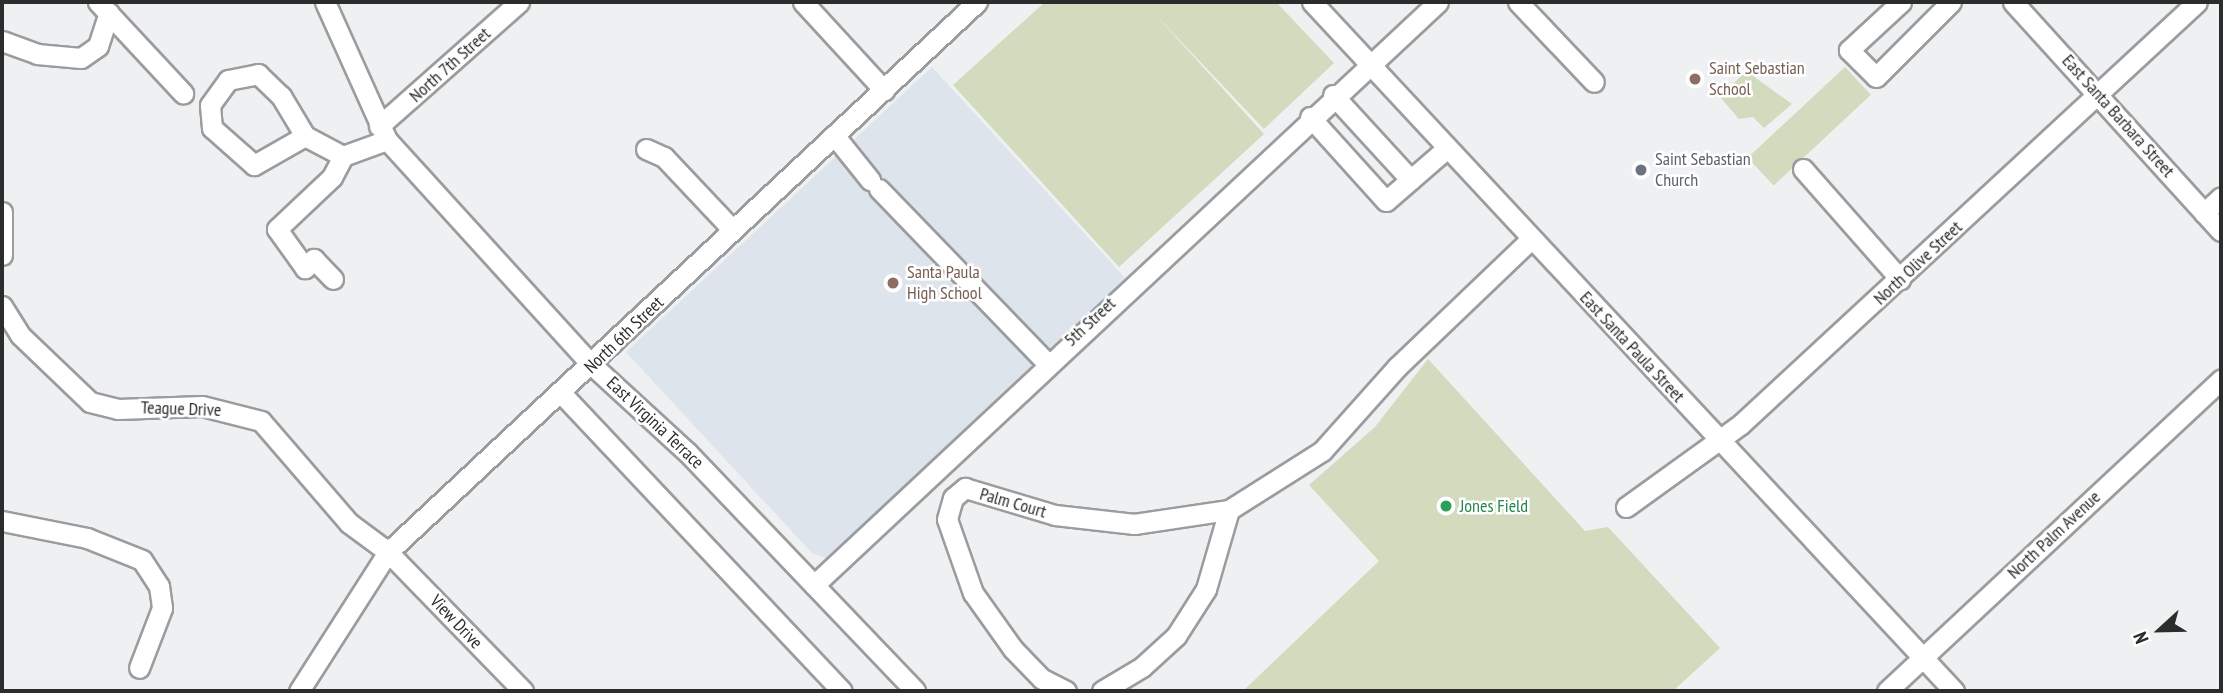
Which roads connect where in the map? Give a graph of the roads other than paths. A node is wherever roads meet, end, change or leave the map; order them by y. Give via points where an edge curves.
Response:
1 (325, 2) edge
2 (519, 2) edge
3 (803, 2) edge
4 (977, 2) edge
5 (1312, 2) edge
6 (1438, 2) edge
7 (1518, 2) edge
8 (1900, 2) edge
9 (1951, 2) edge
10 (2013, 2) edge
11 (2197, 2) edge
12 (104, 7) edge
13 (2, 41) edge
14 (1371, 65) junction
15 (1594, 82) dead end
16 (884, 90) junction
17 (183, 93) dead end
18 (2099, 93) junction
19 (1332, 95) junction
20 (1310, 117) junction
21 (383, 133) junction
22 (834, 135) junction
23 (306, 136) junction
24 (646, 149) dead end
25 (1446, 149) junction
26 (343, 156) junction
27 (1803, 169) dead end
28 (1411, 180) junction
29 (2221, 197) edge
30 (2, 212) edge
31 (2204, 213) junction
32 (731, 228) junction
33 (2221, 231) edge
34 (1531, 239) junction
35 (2, 255) edge
36 (333, 279) dead end
37 (1900, 279) junction
38 (2, 306) edge
39 (1047, 363) junction
40 (593, 366) junction
41 (2221, 379) edge
42 (562, 394) junction
43 (1722, 442) junction
44 (1626, 507) dead end
45 (1229, 510) junction
46 (2, 521) edge
47 (388, 552) junction
48 (814, 585) junction
49 (1923, 658) junction
50 (139, 668) dead end
51 (299, 691) edge
52 (523, 691) edge
53 (842, 691) edge
54 (915, 691) edge
55 (1066, 691) edge
56 (1102, 691) edge
57 (1887, 691) edge
58 (1954, 691) edge

1 - 21 street, East Virginia Terrace
2 - 21 street, North 7th Street
3 - 16 street
4 - 16 street, North 6th Street
5 - 14 street, East Santa Paula Street
6 - 14 street, 5th Street
7 - 15 street
8 - 9 street via 1849,50 1876,77
10 - 18 street, East Santa Barbara Street
11 - 18 street, North Olive Street
12 - 13 street via 98,46 81,58 37,54
12 - 17 street
14 - 19 street, 5th Street
14 - 25 street, East Santa Paula Street
16 - 22 street, North 6th Street
18 - 31 street, East Santa Barbara Street
18 - 37 street, North Olive Street
19 - 20 street, 5th Street
19 - 28 street
20 - 28 street via 1386,201
20 - 39 street, 5th Street
21 - 26 street
21 - 40 street, East Virginia Terrace
22 - 32 street, North 6th Street
22 - 39 street via 874,185
23 - 23 street via 281,96 258,74 228,80 210,105 212,128 254,165
23 - 26 street
24 - 32 street via 664,157
25 - 28 street
25 - 34 street, East Santa Paula Street
26 - 36 street via 332,177 277,229 305,268 314,259
27 - 37 street
29 - 31 street
30 - 35 street
31 - 33 street, East Santa Barbara Street
32 - 40 street, North 6th Street
34 - 43 street, East Santa Paula Street
34 - 45 street, Palm Court via 1398,367 1322,451
37 - 43 street, North Olive Street
38 - 47 street, Teague Drive via 20,335 90,402 118,409 202,405 261,421 349,523
39 - 48 street, 5th Street
40 - 42 street, North 6th Street
40 - 48 street, East Virginia Terrace via 642,406
41 - 49 street, North Palm Avenue
42 - 47 street, North 6th Street
42 - 53 street
43 - 44 street, North Olive Street
43 - 49 street, East Santa Paula Street
45 - 55 street, Palm Court via 1172,522 1108,523 1002,503 965,488 953,498 947,519 973,593 1013,649 1042,679
45 - 56 street via 1206,589 1176,636
46 - 50 street via 87,538 142,560 159,586 162,608
47 - 51 street, North 6th Street
47 - 52 street, View Drive
48 - 54 street, East Virginia Terrace
49 - 57 street, North Palm Avenue
49 - 58 street, East Santa Paula Street

